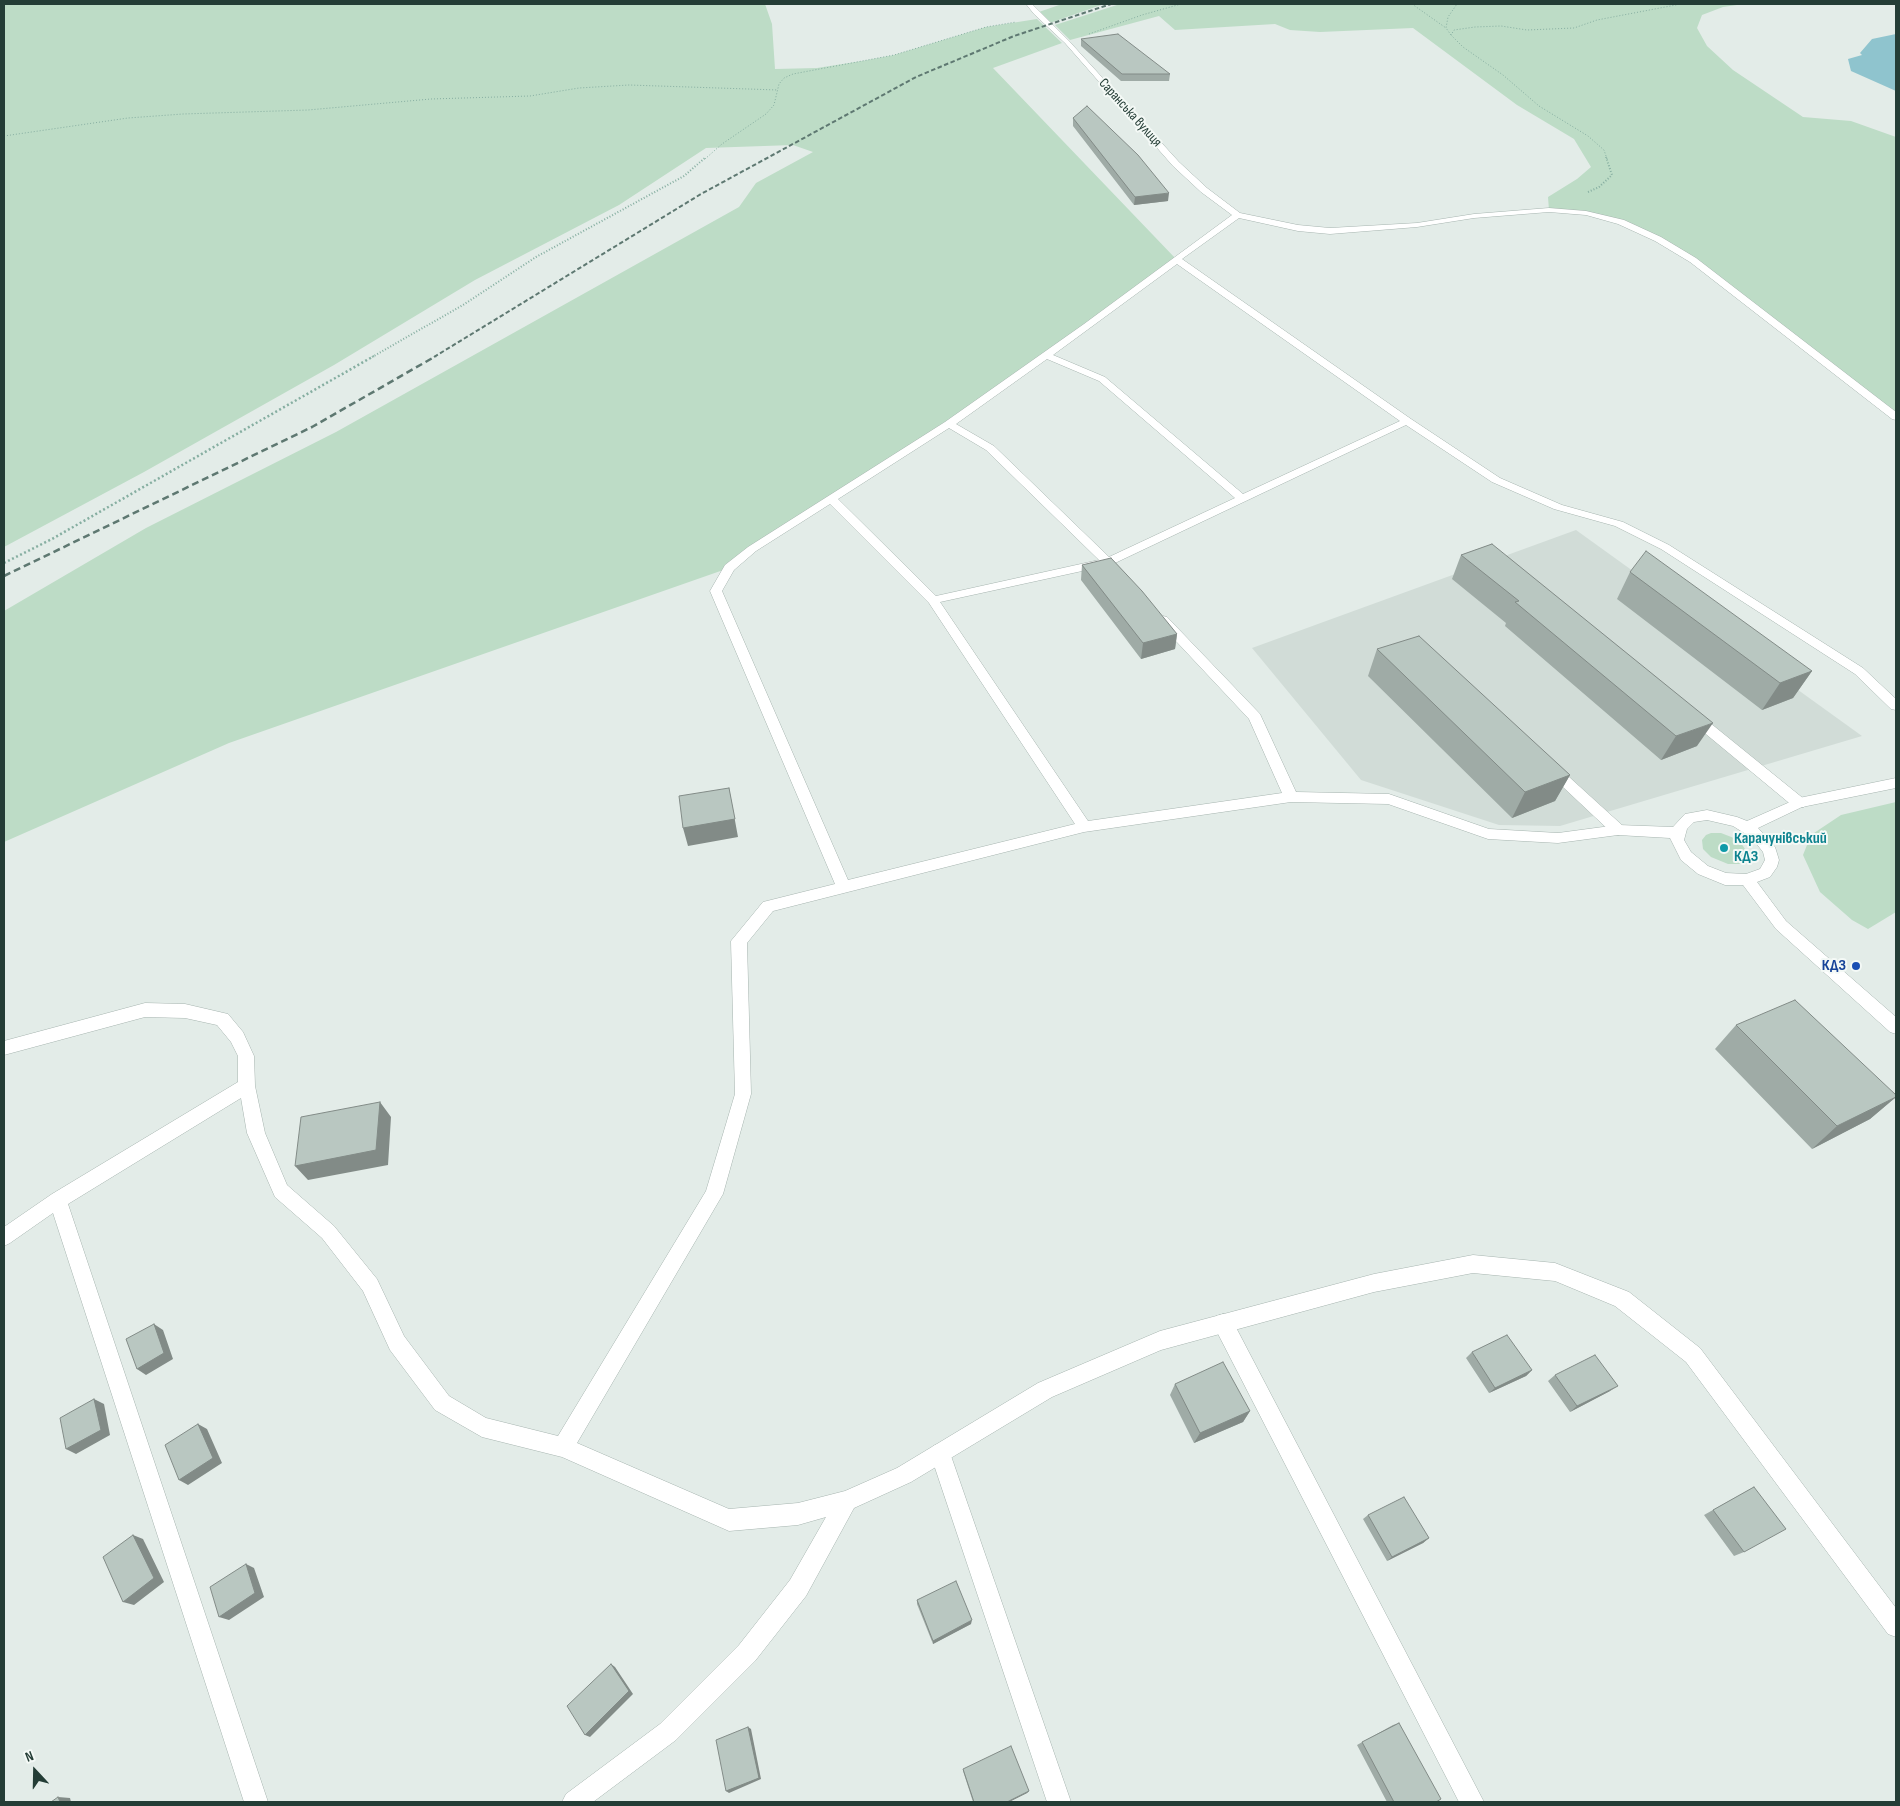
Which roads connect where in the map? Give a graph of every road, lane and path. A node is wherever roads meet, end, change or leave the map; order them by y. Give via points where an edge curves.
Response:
1 (1029, 4) edge
2 (1181, 4) edge
3 (1412, 4) edge
4 (1457, 4) edge
5 (1680, 4) edge
6 (1042, 19) junction
7 (1446, 28) junction
8 (1451, 35) junction
9 (1067, 42) junction
10 (778, 90) junction
11 (4, 136) edge
12 (1549, 210) junction
13 (1237, 215) junction
14 (1176, 259) junction
15 (1046, 355) junction
16 (1896, 416) edge
17 (1407, 421) junction
18 (949, 424) junction
19 (1241, 498) junction
20 (832, 500) junction
21 (1108, 562) junction
22 (4, 563) edge
23 (1128, 583) edge
24 (933, 600) junction
25 (1155, 611) edge
26 (1680, 706) edge
27 (1896, 706) edge
28 (1543, 761) edge
29 (1896, 783) edge
30 (1291, 797) junction
31 (1799, 803) junction
32 (1084, 826) junction
33 (1747, 827) junction
34 (1618, 830) junction
35 (1678, 833) junction
36 (1747, 880) junction
37 (844, 887) junction
38 (1896, 1027) edge
39 (4, 1048) edge
40 (247, 1086) junction
41 (58, 1200) junction
42 (4, 1237) edge
43 (1223, 1323) junction
44 (563, 1447) junction
45 (940, 1453) junction
46 (847, 1501) junction
47 (1896, 1626) edge
48 (256, 1802) edge
49 (576, 1802) edge
50 (1059, 1802) edge
51 (1472, 1802) edge

1 - 6 street, Саранська вулиця
2 - 9 path
3 - 7 path
4 - 7 path via 1448,17
5 - 8 path via 1597,20 1574,28 1527,30 1475,26 1454,30
6 - 9 street, Саранська вулиця
6 - 10 path via 986,27 894,55 802,71 784,78
7 - 8 path
8 - 12 path via 1539,106 1588,136 1604,150 1612,175 1600,186
9 - 13 street, Саранська вулиця via 1176,164
10 - 11 path via 674,86 587,88 530,96 128,118
10 - 22 path via 774,105 766,114 722,144 684,176 536,257 463,305 293,402
12 - 13 street via 1330,231
12 - 16 street via 1586,213 1621,222 1658,239 1693,260
13 - 14 street
14 - 15 street
14 - 17 street
15 - 18 street
15 - 19 street via 1102,379
17 - 19 street
17 - 27 street via 1496,480 1558,507 1619,524 1665,546 1859,671
18 - 20 street
18 - 21 street via 990,448
19 - 21 street
20 - 24 street
20 - 37 street via 752,549 729,568 716,591
21 - 23 street
21 - 24 street
24 - 32 street
25 - 30 street via 1255,717
26 - 31 street
28 - 34 street
29 - 31 street
30 - 32 street
30 - 34 street via 1389,799 1488,834 1558,838
31 - 33 street
32 - 37 street
33 - 35 street via 1728,818 1707,815 1684,822
33 - 36 street via 1764,842 1772,860 1765,873
34 - 35 street
35 - 36 street via 1680,848 1698,866 1725,878
36 - 38 street via 1781,925
37 - 44 street via 768,906 739,941 743,1094 714,1194
39 - 40 street via 145,1010 185,1011 222,1019 237,1037 246,1056
40 - 41 street
40 - 44 street via 256,1133 281,1191 328,1232 370,1285 396,1343 442,1403 482,1427
41 - 42 street
41 - 48 street
43 - 45 street via 1160,1341 1046,1390
43 - 47 street via 1374,1283 1473,1264 1555,1272 1622,1299 1693,1355
43 - 51 street
44 - 46 street via 729,1520 798,1514
45 - 46 street via 904,1475
45 - 50 street
46 - 49 street via 798,1588 747,1653 668,1732

